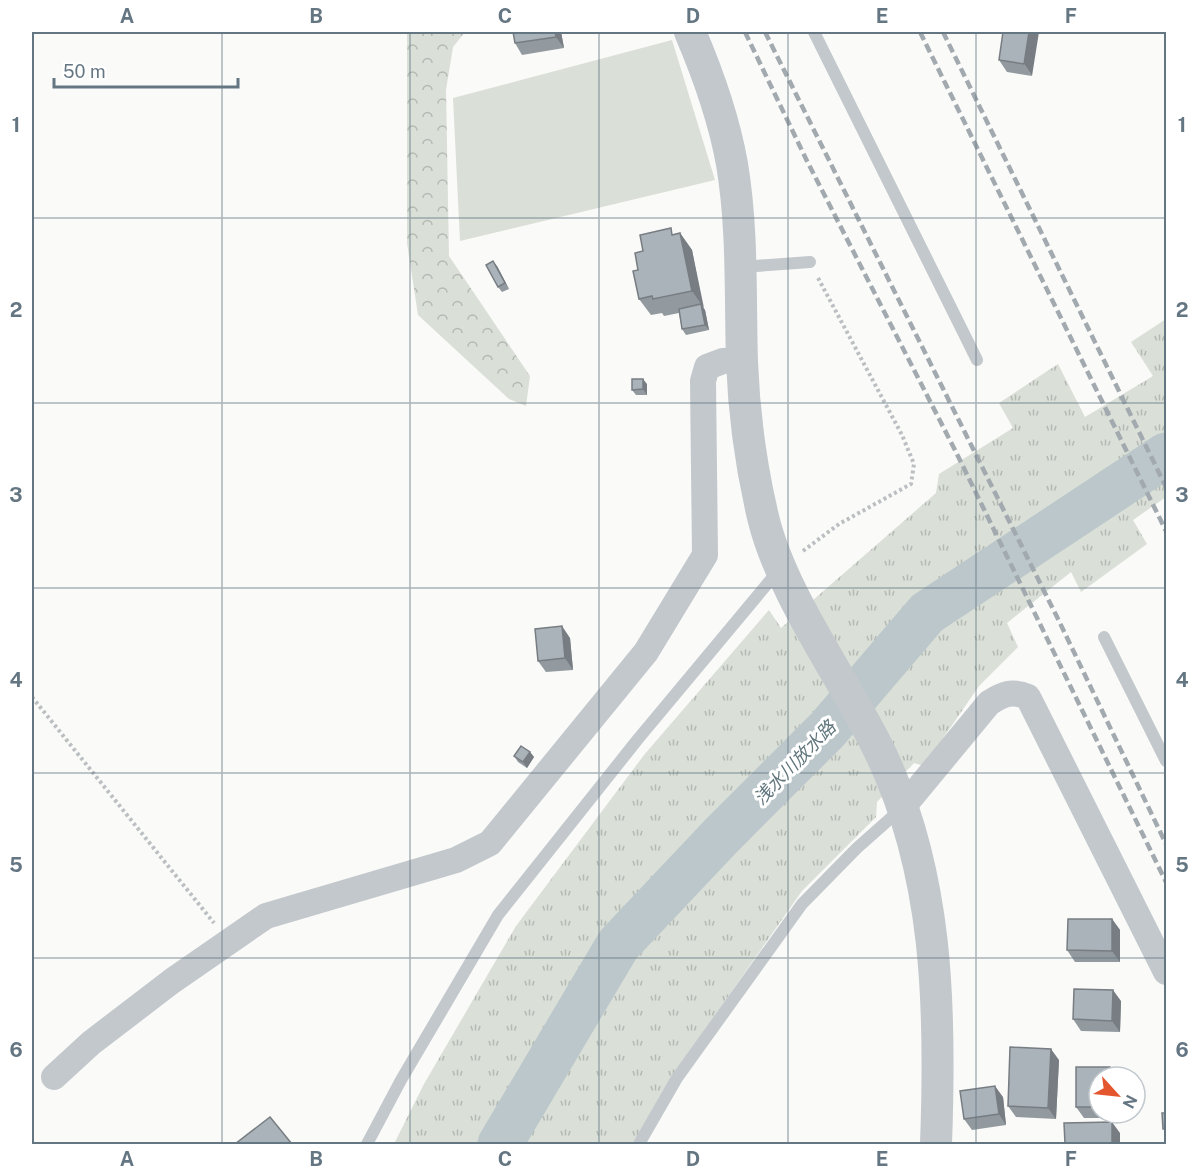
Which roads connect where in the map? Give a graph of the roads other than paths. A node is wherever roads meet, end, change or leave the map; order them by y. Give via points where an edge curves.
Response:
1 (690, 32) edge
2 (814, 32) edge
3 (810, 262) road end
4 (741, 267) junction
5 (742, 360) junction
6 (977, 360) dead end
7 (781, 568) junction
8 (1104, 637) dead end
9 (1167, 761) edge
10 (900, 800) junction
11 (1167, 972) edge
12 (54, 1077) dead end
13 (367, 1144) edge
14 (639, 1144) edge
15 (936, 1144) edge

1 - 4 street via 722,117 732,165
2 - 6 lane
3 - 4 lane
4 - 5 street
5 - 7 street via 754,475
5 - 12 street via 707,367 703,381 705,555 646,652 490,843 456,860 266,916 91,1043
7 - 10 street via 877,747
7 - 13 lane via 498,915
8 - 9 lane
10 - 11 street via 989,703 1004,693 1017,692 1028,697
10 - 14 lane via 802,904 677,1078
10 - 15 street via 915,843 928,903 935,963

